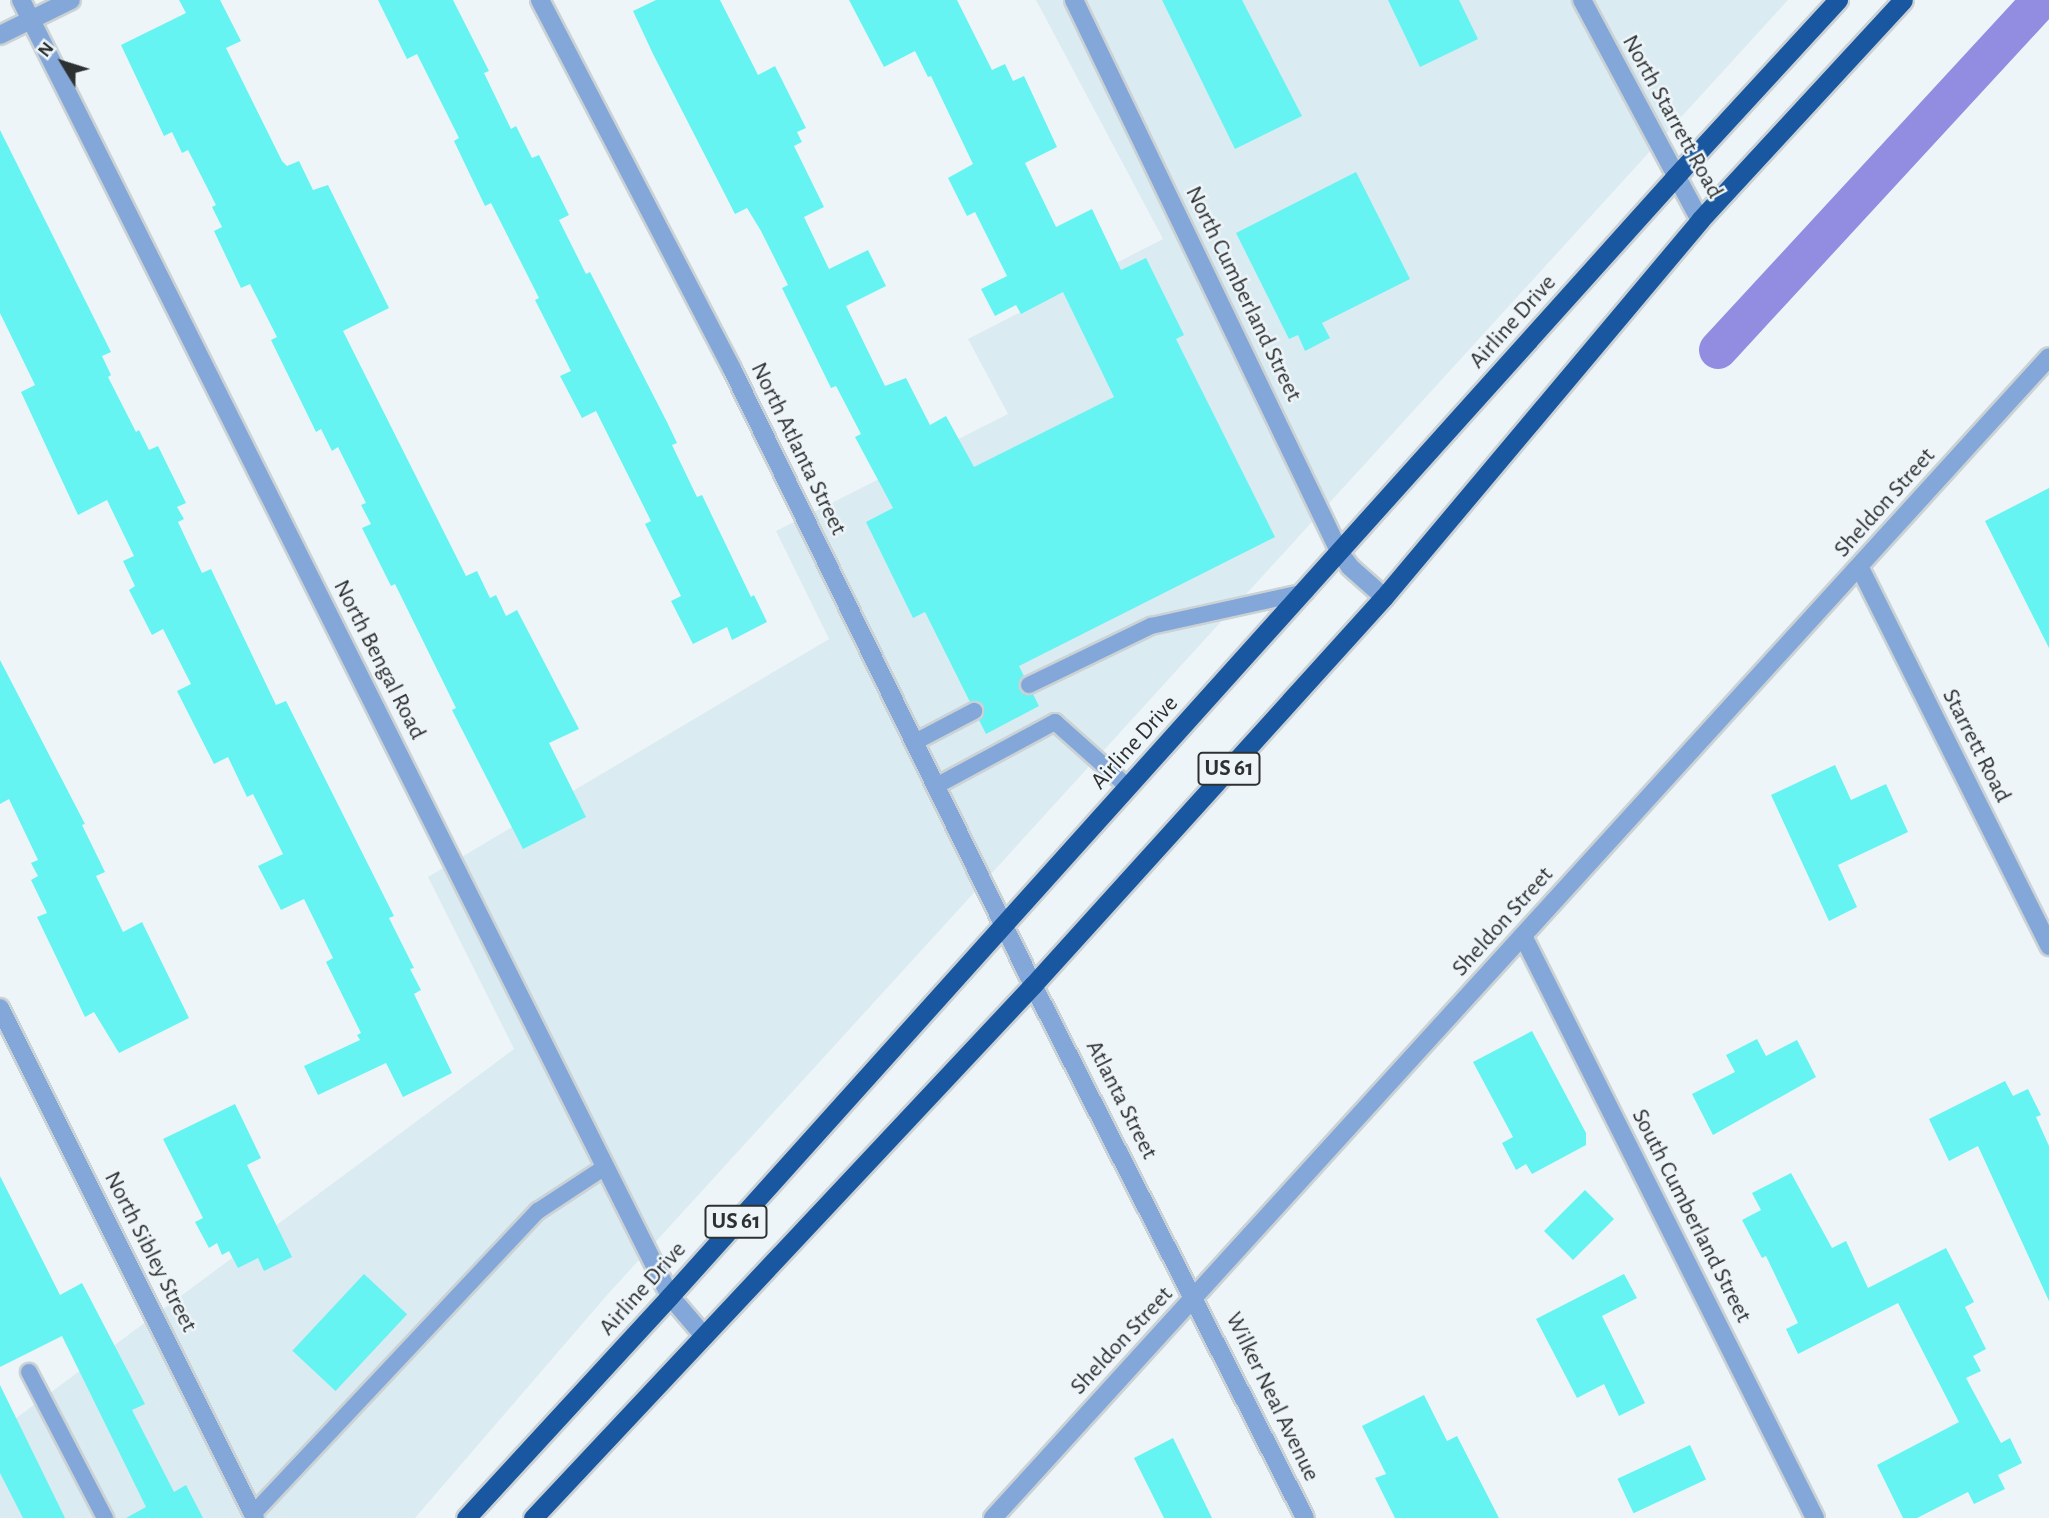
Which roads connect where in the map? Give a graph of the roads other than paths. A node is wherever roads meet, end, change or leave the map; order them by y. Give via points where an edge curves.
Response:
1 (21, 0) edge
2 (71, 0) edge
3 (540, 0) edge
4 (1074, 0) edge
5 (1581, 0) edge
6 (1838, 0) edge
7 (1903, 0) edge
8 (31, 20) junction
9 (0, 35) edge
10 (1675, 177) junction
11 (1700, 220) junction
12 (2049, 357) edge
13 (1340, 553) junction
14 (1860, 568) junction
15 (1305, 592) junction
16 (1384, 597) junction
17 (1029, 685) dead end
18 (974, 711) dead end
19 (915, 742) junction
20 (936, 786) junction
21 (1128, 787) junction
22 (1004, 923) junction
23 (1523, 936) junction
24 (2049, 946) edge
25 (1033, 985) junction
26 (0, 1007) edge
27 (605, 1167) junction
28 (670, 1296) junction
29 (1195, 1298) junction
30 (704, 1336) junction
31 (29, 1372) dead end
32 (254, 1516) edge
33 (105, 1518) edge
34 (466, 1518) edge
35 (533, 1518) edge
36 (993, 1518) edge
37 (1305, 1518) edge
38 (1815, 1518) edge

1 - 8 street, North Bengal Road
2 - 8 street
3 - 19 street, North Atlanta Street via 732,369
4 - 13 street, North Cumberland Street
5 - 10 street, North Starrett Road
6 - 10 highway, Airline Drive / US 61
7 - 11 highway, US 61
8 - 9 street
8 - 27 street, North Bengal Road
10 - 11 street, North Starrett Road
10 - 13 highway, Airline Drive / US 61
11 - 16 highway, US 61
12 - 14 street, Sheldon Street
13 - 15 highway, Airline Drive / US 61
13 - 16 street, North Cumberland Street
14 - 23 street, Sheldon Street
14 - 24 street, Starrett Road
15 - 17 lane via 1151,626
15 - 21 highway, Airline Drive / US 61
16 - 25 highway, US 61
18 - 19 lane
19 - 20 street, North Atlanta Street
20 - 21 lane via 1055,722
20 - 22 street, North Atlanta Street
21 - 22 highway, Airline Drive / US 61
22 - 25 street, Atlanta Street
22 - 28 highway, Airline Drive / US 61
23 - 29 street, Sheldon Street
23 - 38 street, South Cumberland Street
25 - 29 street, Atlanta Street
25 - 30 highway, US 61
26 - 32 street, North Sibley Street
27 - 28 street, North Bengal Road
27 - 32 lane via 538,1211
28 - 30 street, North Bengal Road
28 - 34 highway, Airline Drive / US 61
29 - 36 street, Sheldon Street
29 - 37 street, Wilker Neal Avenue
30 - 35 highway, US 61
31 - 33 lane

